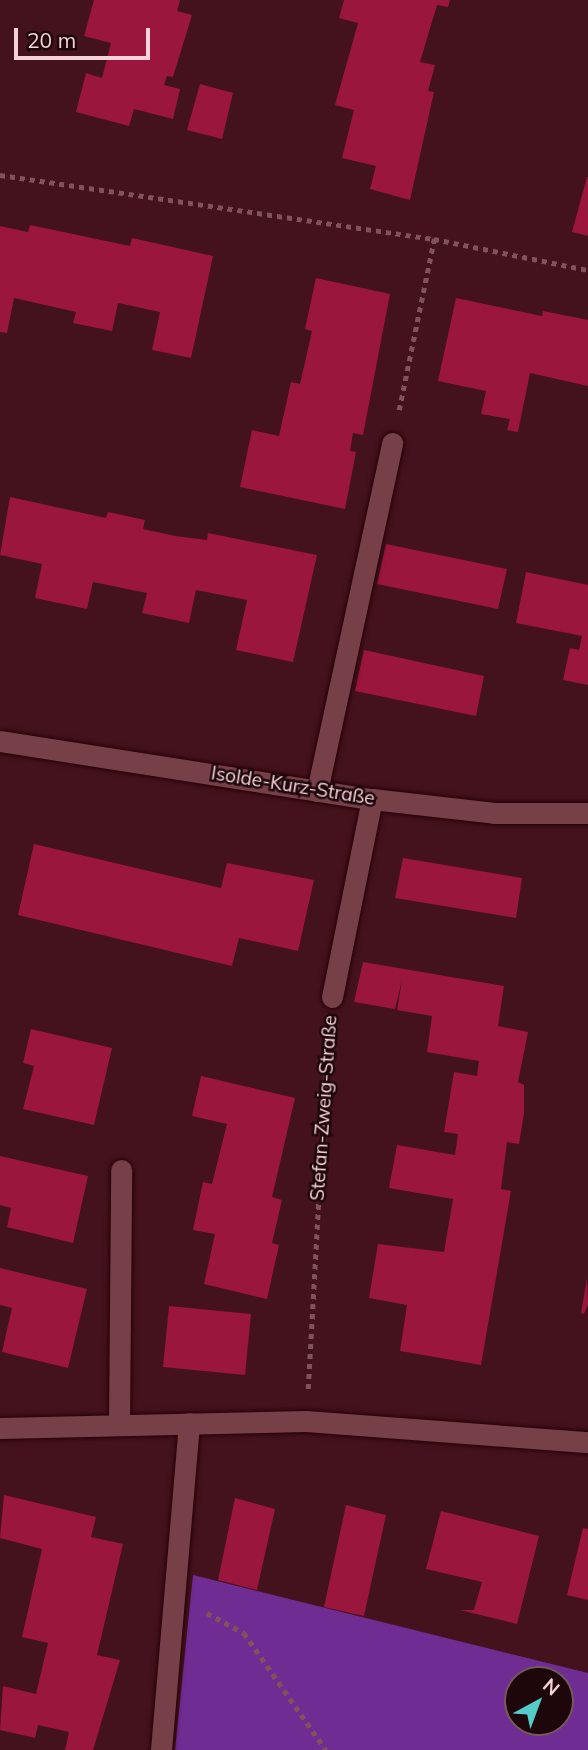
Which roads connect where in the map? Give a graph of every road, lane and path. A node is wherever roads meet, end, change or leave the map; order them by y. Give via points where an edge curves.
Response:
1 (0, 174) edge
2 (434, 240) junction
3 (588, 270) edge
4 (392, 443) joint
5 (0, 741) edge
6 (317, 791) junction
7 (372, 799) junction
8 (588, 813) edge
9 (332, 997) joint
10 (121, 1170) dead end
11 (306, 1421) junction
12 (119, 1423) junction
13 (189, 1423) junction
14 (0, 1428) edge
15 (588, 1442) edge
16 (177, 1598) junction
17 (161, 1750) edge
18 (326, 1750) edge

1 - 2 path
2 - 3 path
2 - 4 path
4 - 6 street
5 - 6 street, Isolde-Kurz-Straße
6 - 7 street, Isolde-Kurz-Straße
7 - 8 street, Isolde-Kurz-Straße via 494,813
7 - 9 street, Stefan-Zweig-Straße
9 - 11 path, Stefan-Zweig-Straße via 324,1065
10 - 12 street
11 - 13 street
11 - 15 street
12 - 13 street
12 - 14 street
13 - 16 street
16 - 17 street
16 - 18 path via 244,1633

